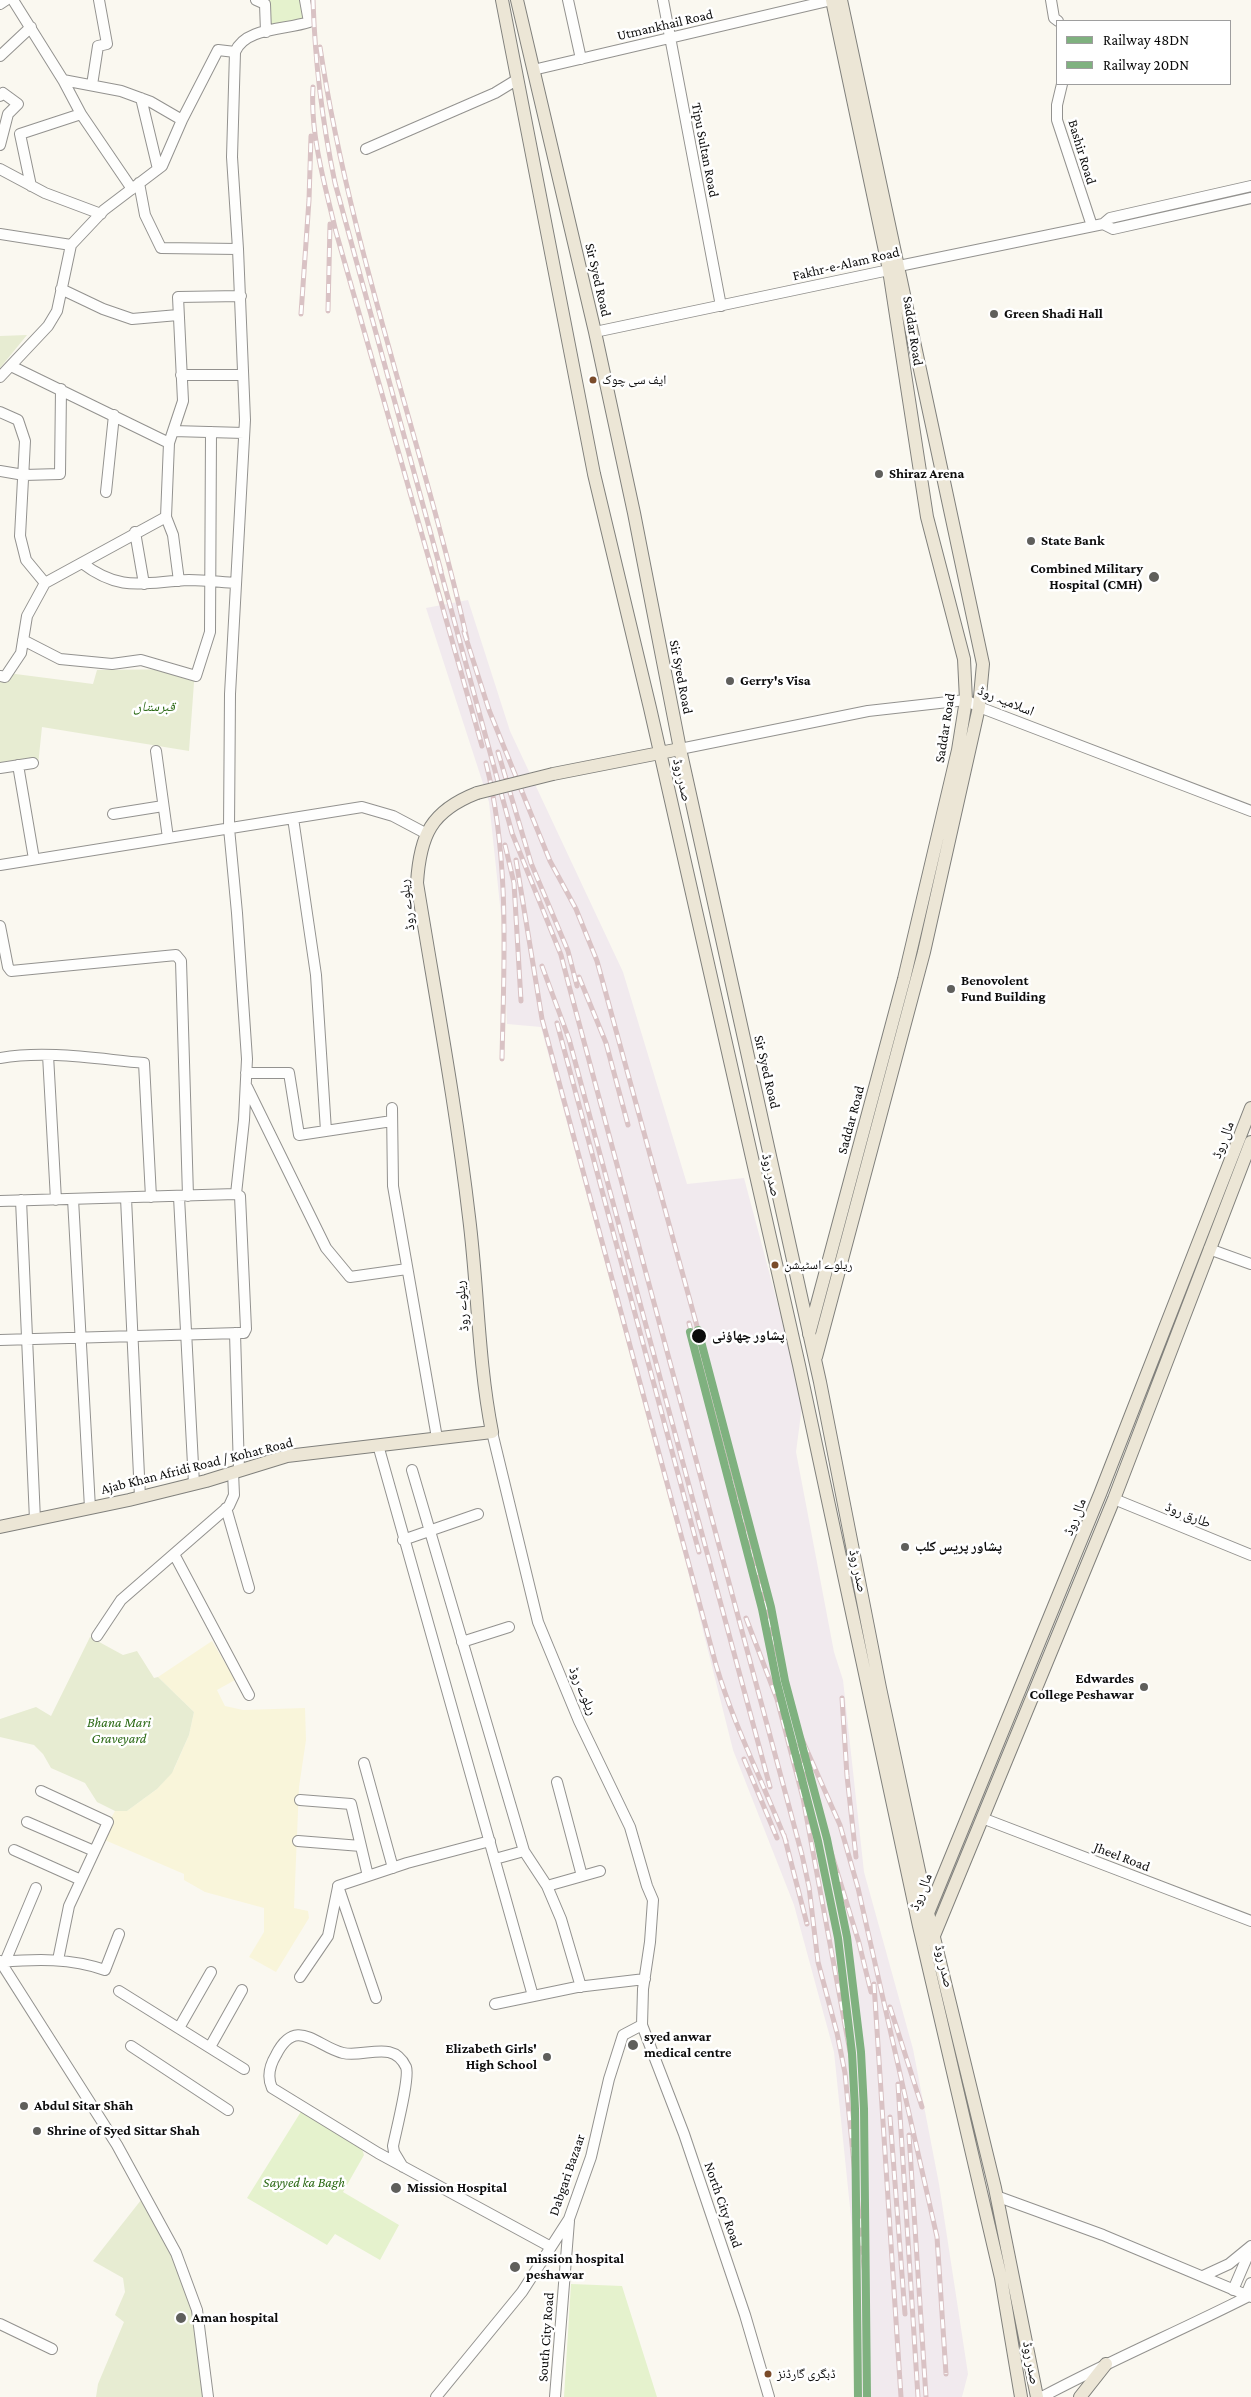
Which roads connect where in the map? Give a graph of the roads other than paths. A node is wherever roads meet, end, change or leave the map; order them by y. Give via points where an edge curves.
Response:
1 (6, 0) edge
2 (13, 0) edge
3 (99, 0) edge
4 (256, 0) edge
5 (305, 0) edge
6 (502, 0) edge
7 (518, 0) edge
8 (568, 0) edge
9 (662, 0) edge
10 (832, 0) edge
11 (842, 0) edge
12 (1052, 0) edge
13 (0, 4) edge
14 (1057, 20) edge
15 (31, 27) junction
16 (266, 32) junction
17 (670, 38) junction
18 (235, 52) junction
19 (0, 56) edge
20 (581, 59) junction
21 (533, 70) junction
22 (518, 79) junction
23 (63, 80) junction
24 (1062, 85) edge
25 (92, 86) junction
26 (0, 96) edge
27 (141, 98) junction
28 (81, 114) junction
29 (182, 120) junction
30 (0, 145) edge
31 (366, 148) dead end
32 (0, 169) edge
33 (158, 169) junction
34 (31, 186) junction
35 (136, 186) junction
36 (1251, 186) edge
37 (1251, 198) edge
38 (101, 214) junction
39 (1103, 224) junction
40 (1092, 226) junction
41 (0, 234) edge
42 (71, 245) junction
43 (238, 249) junction
44 (894, 268) junction
45 (61, 289) junction
46 (241, 296) junction
47 (721, 306) junction
48 (178, 316) junction
49 (595, 332) junction
50 (11, 366) junction
51 (181, 374) junction
52 (243, 375) junction
53 (0, 377) edge
54 (61, 389) junction
55 (0, 412) edge
56 (114, 415) junction
57 (173, 431) junction
58 (211, 432) junction
59 (244, 433) junction
60 (169, 443) junction
61 (0, 471) edge
62 (24, 475) junction
63 (106, 492) dead end
64 (166, 517) junction
65 (135, 532) junction
66 (82, 564) junction
67 (179, 581) junction
68 (45, 582) junction
69 (211, 582) junction
70 (236, 583) junction
71 (144, 584) junction
72 (23, 640) junction
73 (0, 676) edge
74 (966, 700) junction
75 (979, 706) junction
76 (680, 748) junction
77 (156, 752) dead end
78 (660, 752) junction
79 (33, 762) dead end
80 (18, 765) junction
81 (0, 768) edge
82 (163, 806) junction
83 (1251, 811) edge
84 (113, 814) dead end
85 (293, 818) junction
86 (229, 828) junction
87 (427, 834) junction
88 (168, 838) junction
89 (34, 859) junction
90 (0, 865) edge
91 (0, 926) edge
92 (48, 1055) junction
93 (0, 1058) edge
94 (246, 1073) junction
95 (246, 1084) junction
96 (392, 1108) dead end
97 (1251, 1108) edge
98 (392, 1121) junction
99 (326, 1131) junction
100 (1251, 1142) edge
101 (236, 1194) junction
102 (183, 1196) junction
103 (151, 1197) junction
104 (126, 1198) junction
105 (73, 1199) junction
106 (21, 1200) junction
107 (56, 1200) junction
108 (0, 1201) edge
109 (1209, 1249) junction
110 (837, 1257) junction
111 (1251, 1264) edge
112 (407, 1269) junction
113 (235, 1333) junction
114 (186, 1334) junction
115 (132, 1336) junction
116 (809, 1336) junction
117 (80, 1338) junction
118 (27, 1339) junction
119 (0, 1340) edge
120 (815, 1360) junction
121 (800, 1365) junction
122 (492, 1432) junction
123 (437, 1438) junction
124 (378, 1445) junction
125 (412, 1470) dead end
126 (236, 1472) junction
127 (194, 1484) junction
128 (1100, 1494) junction
129 (140, 1497) junction
130 (1114, 1499) junction
131 (90, 1508) junction
132 (226, 1508) junction
133 (478, 1514) dead end
134 (35, 1520) junction
135 (0, 1527) edge
136 (429, 1531) junction
137 (404, 1540) junction
138 (174, 1554) junction
139 (1251, 1555) edge
140 (250, 1588) dead end
141 (509, 1627) dead end
142 (97, 1636) dead end
143 (462, 1642) junction
144 (249, 1695) dead end
145 (364, 1763) dead end
146 (558, 1782) dead end
147 (41, 1792) dead end
148 (300, 1800) dead end
149 (982, 1818) junction
150 (27, 1822) dead end
151 (298, 1841) dead end
152 (490, 1841) junction
153 (361, 1846) junction
154 (14, 1850) dead end
155 (94, 1851) junction
156 (524, 1851) junction
157 (495, 1859) junction
158 (393, 1868) junction
159 (600, 1871) dead end
160 (368, 1876) junction
161 (582, 1876) junction
162 (81, 1880) junction
163 (338, 1886) junction
164 (548, 1886) junction
165 (36, 1888) dead end
166 (928, 1913) junction
167 (1251, 1921) edge
168 (119, 1934) dead end
169 (927, 1935) junction
170 (927, 1958) joint
171 (58, 1960) junction
172 (2, 1962) edge
173 (211, 1972) dead end
174 (300, 1976) dead end
175 (645, 1979) junction
176 (581, 1987) junction
177 (242, 1990) dead end
178 (119, 1992) dead end
179 (533, 1996) junction
180 (376, 1998) dead end
181 (495, 2004) dead end
182 (642, 2025) junction
183 (179, 2028) junction
184 (130, 2046) dead end
185 (210, 2047) junction
186 (244, 2069) dead end
187 (228, 2110) dead end
188 (403, 2167) junction
189 (996, 2196) junction
190 (569, 2219) junction
191 (551, 2246) junction
192 (1251, 2247) edge
193 (1203, 2276) junction
194 (1251, 2283) edge
195 (1233, 2290) junction
196 (1249, 2296) edge
197 (0, 2324) edge
198 (52, 2349) dead end
199 (1106, 2364) junction
200 (208, 2397) edge
201 (436, 2397) edge
202 (555, 2397) edge
203 (769, 2397) edge
204 (1021, 2397) edge
205 (1037, 2397) edge
206 (1042, 2397) edge
207 (1080, 2397) edge

1 - 13 street
2 - 15 street
3 - 25 street via 107,44 98,46
4 - 16 street via 265,4
5 - 16 street via 309,22
6 - 22 main road
7 - 21 main road, Sir Syed Road
8 - 20 street
9 - 17 street, Tipu Sultan Road
10 - 17 street, Utmankhail Road
10 - 44 main road, Saddar Road
11 - 44 main road, Saddar Road
12 - 14 street
15 - 19 street
15 - 23 street
16 - 18 street via 244,39
17 - 20 street, Utmankhail Road
17 - 47 street, Tipu Sultan Road
18 - 29 street via 218,50
18 - 43 street via 232,157
20 - 21 street, Utmankhail Road
21 - 22 main road
21 - 49 main road, Sir Syed Road
22 - 31 street
22 - 78 main road, صدر روڈ via 594,474
23 - 25 street
23 - 28 street
24 - 40 street, Bashir Road via 1057,120
25 - 27 street
26 - 30 street via 3,93 18,104 8,114
27 - 29 street
27 - 33 street
28 - 34 street via 20,134
28 - 35 street
29 - 33 street
32 - 34 street
33 - 35 street
34 - 38 street
35 - 38 street
35 - 43 street via 161,248
36 - 39 street, Fakhr-e-Alam Road via 1110,218
37 - 39 street, Fakhr-e-Alam Road via 1113,228
38 - 42 street
39 - 40 street, Fakhr-e-Alam Road
40 - 44 street, Fakhr-e-Alam Road
41 - 42 street
42 - 45 street
43 - 46 street
44 - 47 street, Fakhr-e-Alam Road
44 - 74 main road, Saddar Road via 927,516 964,659
44 - 75 main road, Saddar Road via 983,664
45 - 48 street via 132,319
45 - 50 street via 57,311 48,326
46 - 48 street via 178,297
46 - 52 street
47 - 49 street, Fakhr-e-Alam Road
48 - 51 street
49 - 76 main road, Sir Syed Road
50 - 53 street
50 - 54 street
51 - 52 street
51 - 57 street via 183,401
52 - 59 street
54 - 56 street
54 - 62 street via 60,474
55 - 62 street via 18,420 25,441
56 - 60 street
56 - 63 street
57 - 58 street
57 - 60 street
58 - 59 street
58 - 69 street
59 - 70 street
60 - 64 street
61 - 62 street
62 - 68 street via 20,536 26,560
64 - 65 street
64 - 67 street
65 - 66 street
65 - 71 street
66 - 68 street
66 - 71 street via 100,577
67 - 69 street
67 - 71 street
68 - 72 street via 27,616
69 - 70 street
69 - 72 street via 210,632 196,676 141,660 112,664 60,659
70 - 86 street via 230,694
72 - 73 street via 21,653 5,676
74 - 75 street, اسلامیہ روڈ
74 - 76 street, اسلامیہ روڈ via 868,711
74 - 110 main road, Saddar Road via 958,750
75 - 83 street, اسلامیہ روڈ
75 - 110 main road, Saddar Road via 924,952
76 - 78 main road, ریلوے روڈ
76 - 116 main road, Sir Syed Road
77 - 82 street
78 - 87 main road, ریلوے روڈ, bridge via 477,793 459,800 437,816
78 - 121 main road, صدر روڈ
79 - 80 street
80 - 81 street
80 - 89 street
82 - 84 street
82 - 88 street
85 - 86 street
85 - 87 street via 362,807 393,816
85 - 99 street via 316,976
86 - 88 street
86 - 94 street
87 - 122 main road, ریلوے روڈ via 419,854 417,883 454,1100
88 - 89 street
89 - 90 street
91 - 102 street via 11,971 180,957
92 - 93 street
92 - 103 street via 144,1062
92 - 107 street
94 - 95 street
94 - 99 street via 289,1073 299,1135
95 - 101 street
95 - 112 street via 326,1248 350,1277
96 - 98 street
97 - 128 main road, مال روڈ
98 - 99 street
98 - 112 street via 393,1186
100 - 109 main road, مال روڈ
101 - 102 street
101 - 113 street via 242,1201 246,1329 244,1333
102 - 103 street
102 - 114 street
103 - 104 street
104 - 105 street
104 - 115 street
105 - 107 street
105 - 117 street
106 - 107 street
106 - 108 street
106 - 118 street
109 - 111 street
109 - 130 main road, مال روڈ
110 - 116 main road, Saddar Road
110 - 120 main road, Saddar Road
112 - 123 street
113 - 114 street
113 - 126 street
114 - 115 street
114 - 127 street
115 - 117 street
115 - 129 street
116 - 120 main road, Sir Syed Road
116 - 121 main road, Saddar Road
117 - 118 street
117 - 131 street
118 - 119 street
118 - 134 street
120 - 166 main road, صدر روڈ
121 - 169 main road, صدر روڈ
122 - 123 main road, Ajab Khan Afridi Road / Kohat Road
122 - 175 street, ریلوے روڈ via 538,1622 579,1721 630,1827 653,1900
123 - 124 main road, Ajab Khan Afridi Road / Kohat Road
124 - 126 main road, Ajab Khan Afridi Road / Kohat Road via 287,1456
124 - 137 street
125 - 136 street
126 - 127 main road, Ajab Khan Afridi Road / Kohat Road
126 - 132 street via 234,1495
127 - 129 main road, Ajab Khan Afridi Road / Kohat Road
128 - 130 main road
128 - 166 main road, مال روڈ
129 - 131 main road, Ajab Khan Afridi Road / Kohat Road
130 - 139 street, طارق روڈ
130 - 149 main road, مال روڈ
131 - 134 main road, Ajab Khan Afridi Road / Kohat Road
132 - 138 street
132 - 140 street
133 - 136 street
134 - 135 main road, Ajab Khan Afridi Road / Kohat Road
136 - 137 street
136 - 143 street
137 - 152 street
138 - 142 street via 122,1600
138 - 144 street
141 - 143 street
143 - 156 street
145 - 158 street
146 - 161 street
147 - 155 street via 108,1822
148 - 153 street via 351,1804
149 - 167 street, Jheel Road
149 - 169 main road, مال روڈ
150 - 155 street
151 - 153 street
152 - 157 street
152 - 158 street
153 - 160 street
154 - 162 street
155 - 162 street
156 - 157 street
156 - 164 street
157 - 179 street
158 - 160 street
159 - 161 street
160 - 163 street
161 - 164 street
162 - 171 street via 68,1906
163 - 174 street via 328,1936
163 - 180 street
164 - 176 street
165 - 172 street
166 - 169 main road, صدر روڈ
168 - 171 street via 105,1970 82,1962
169 - 170 main road, مال روڈ
169 - 189 main road, صدر روڈ
170 - 204 main road, صدر روڈ via 1001,2278
171 - 172 street
172 - 200 street via 117,2145 176,2253 197,2310
173 - 183 street
175 - 176 street
175 - 182 street, ریلوے روڈ
176 - 179 street
177 - 185 street
178 - 183 street
179 - 181 street
182 - 190 street, Dabgari Bazaar via 622,2036 592,2157
182 - 203 street, North City Road via 684,2134
183 - 185 street
184 - 187 street
185 - 186 street
188 - 188 street via 393,2146 407,2074 402,2061 386,2051 343,2054 299,2034 286,2041 272,2062 269,2073 272,2088
188 - 191 street
189 - 193 street
189 - 205 main road, صدر روڈ
190 - 191 street, Dabgari Bazaar
190 - 202 street, South City Road
191 - 201 street, Dabgari Bazaar via 522,2292
192 - 193 street via 1228,2264
192 - 195 street
193 - 195 street
194 - 196 street
195 - 196 street
196 - 199 street
197 - 198 street
199 - 206 street
199 - 207 main road

